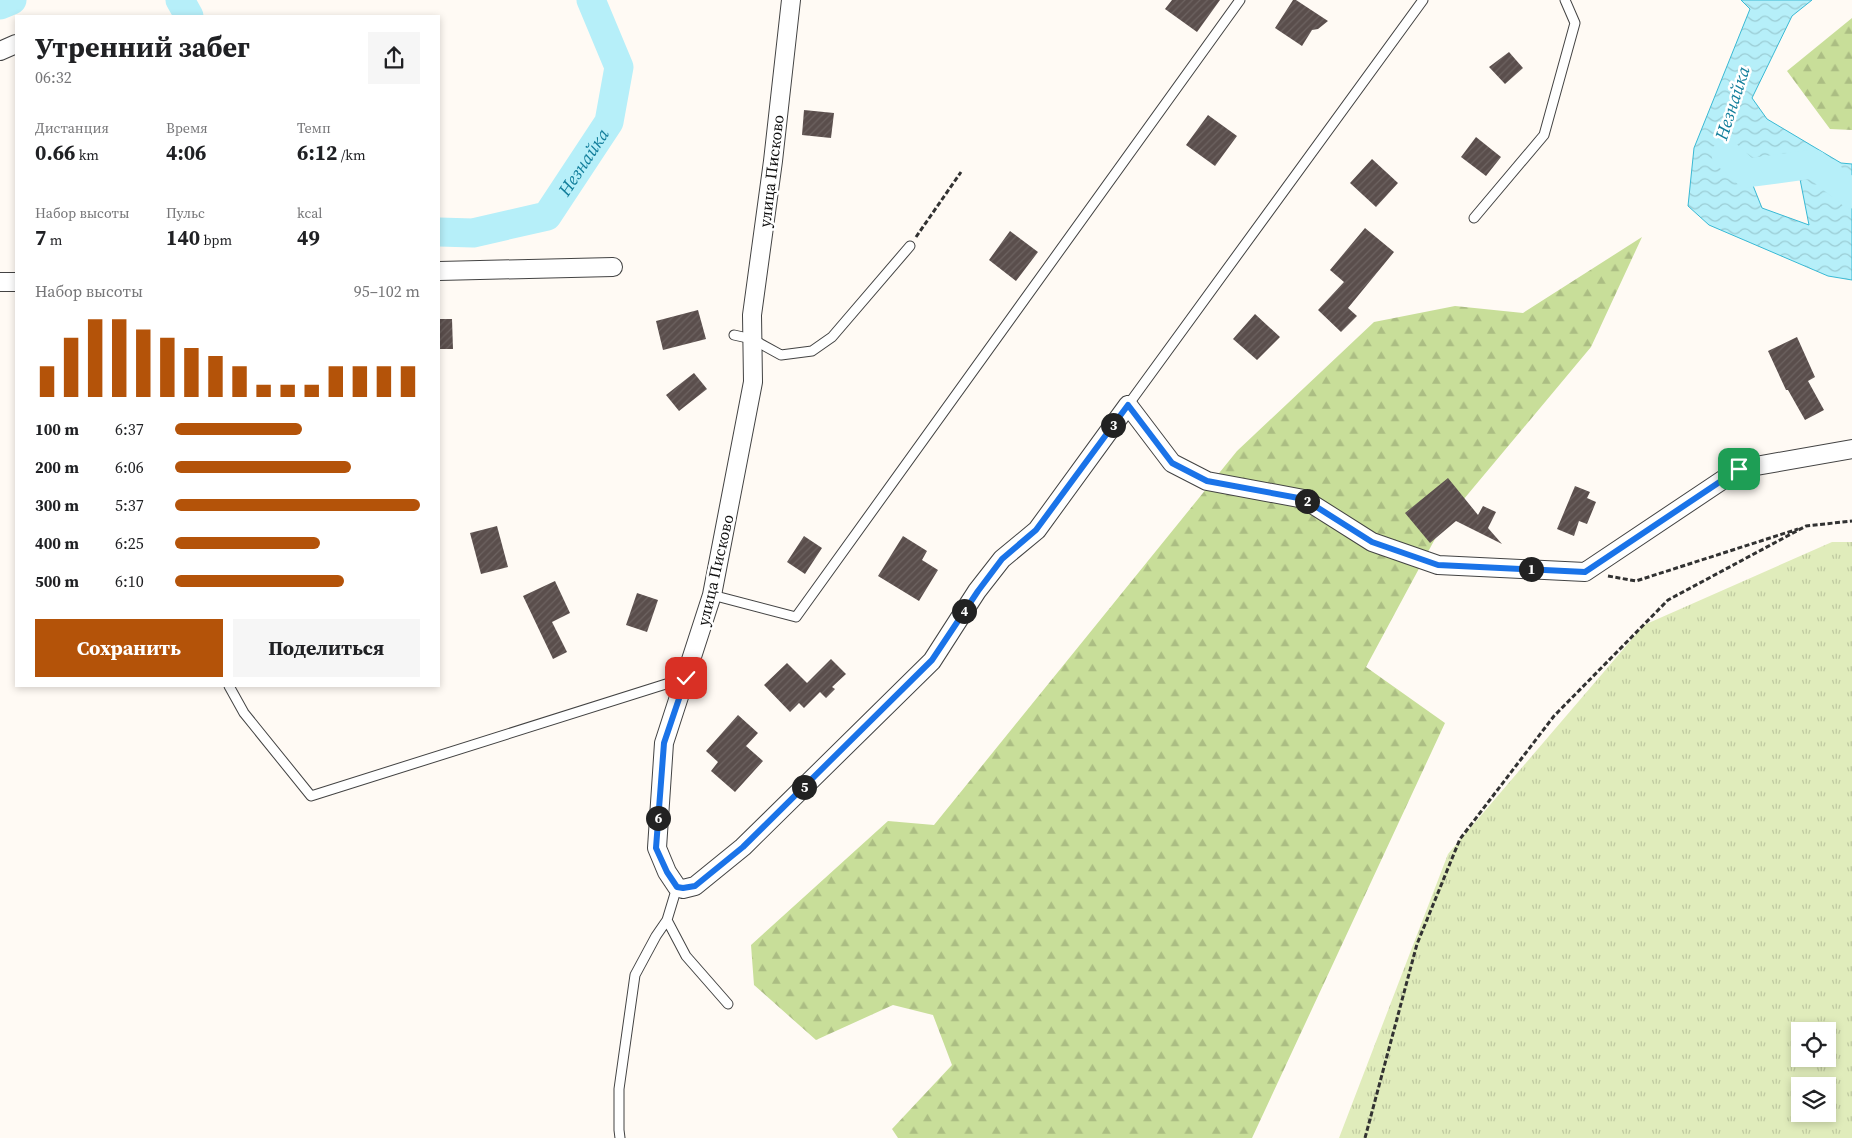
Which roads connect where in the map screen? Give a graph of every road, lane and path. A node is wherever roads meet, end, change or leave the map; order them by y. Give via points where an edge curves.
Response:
1 (791, 0) edge
2 (1240, 0) edge
3 (1423, 0) edge
4 (1565, 0) edge
5 (15, 44) edge
6 (0, 51) edge
7 (961, 172) dead end
8 (1474, 218) dead end
9 (910, 246) joint
10 (613, 267) dead end
11 (440, 271) edge
12 (0, 282) edge
13 (15, 282) edge
14 (734, 335) dead end
15 (752, 339) junction
16 (1128, 405) junction
17 (1852, 450) edge
18 (1852, 521) edge
19 (1806, 526) junction
20 (1585, 572) junction
21 (712, 595) junction
22 (686, 678) junction
23 (230, 687) edge
24 (677, 887) junction
25 (667, 920) junction
26 (728, 1004) dead end
27 (620, 1138) edge
28 (1365, 1138) edge

1 - 15 street, улица Писково via 752,315
2 - 21 lane via 796,617
3 - 16 lane
4 - 8 lane via 1575,23 1544,135
5 - 6 street
7 - 9 path
9 - 15 lane via 832,337 812,351 781,355
10 - 11 street
12 - 13 street
14 - 15 lane
15 - 21 street, улица Писково via 753,382
16 - 20 street via 1172,463 1207,481 1304,499 1372,542 1438,565
16 - 24 street via 1036,530 1002,559 982,584 932,660 743,847 695,886
17 - 20 street via 1739,469
18 - 19 path
19 - 20 path via 1636,581
19 - 28 path via 1668,600 1554,716 1460,838 1417,944
21 - 22 street, улица Писково
22 - 23 lane via 311,796 244,712
22 - 24 street, улица Писково via 664,743 656,848
24 - 25 lane
25 - 26 lane via 686,956
25 - 27 lane via 635,975 619,1089

